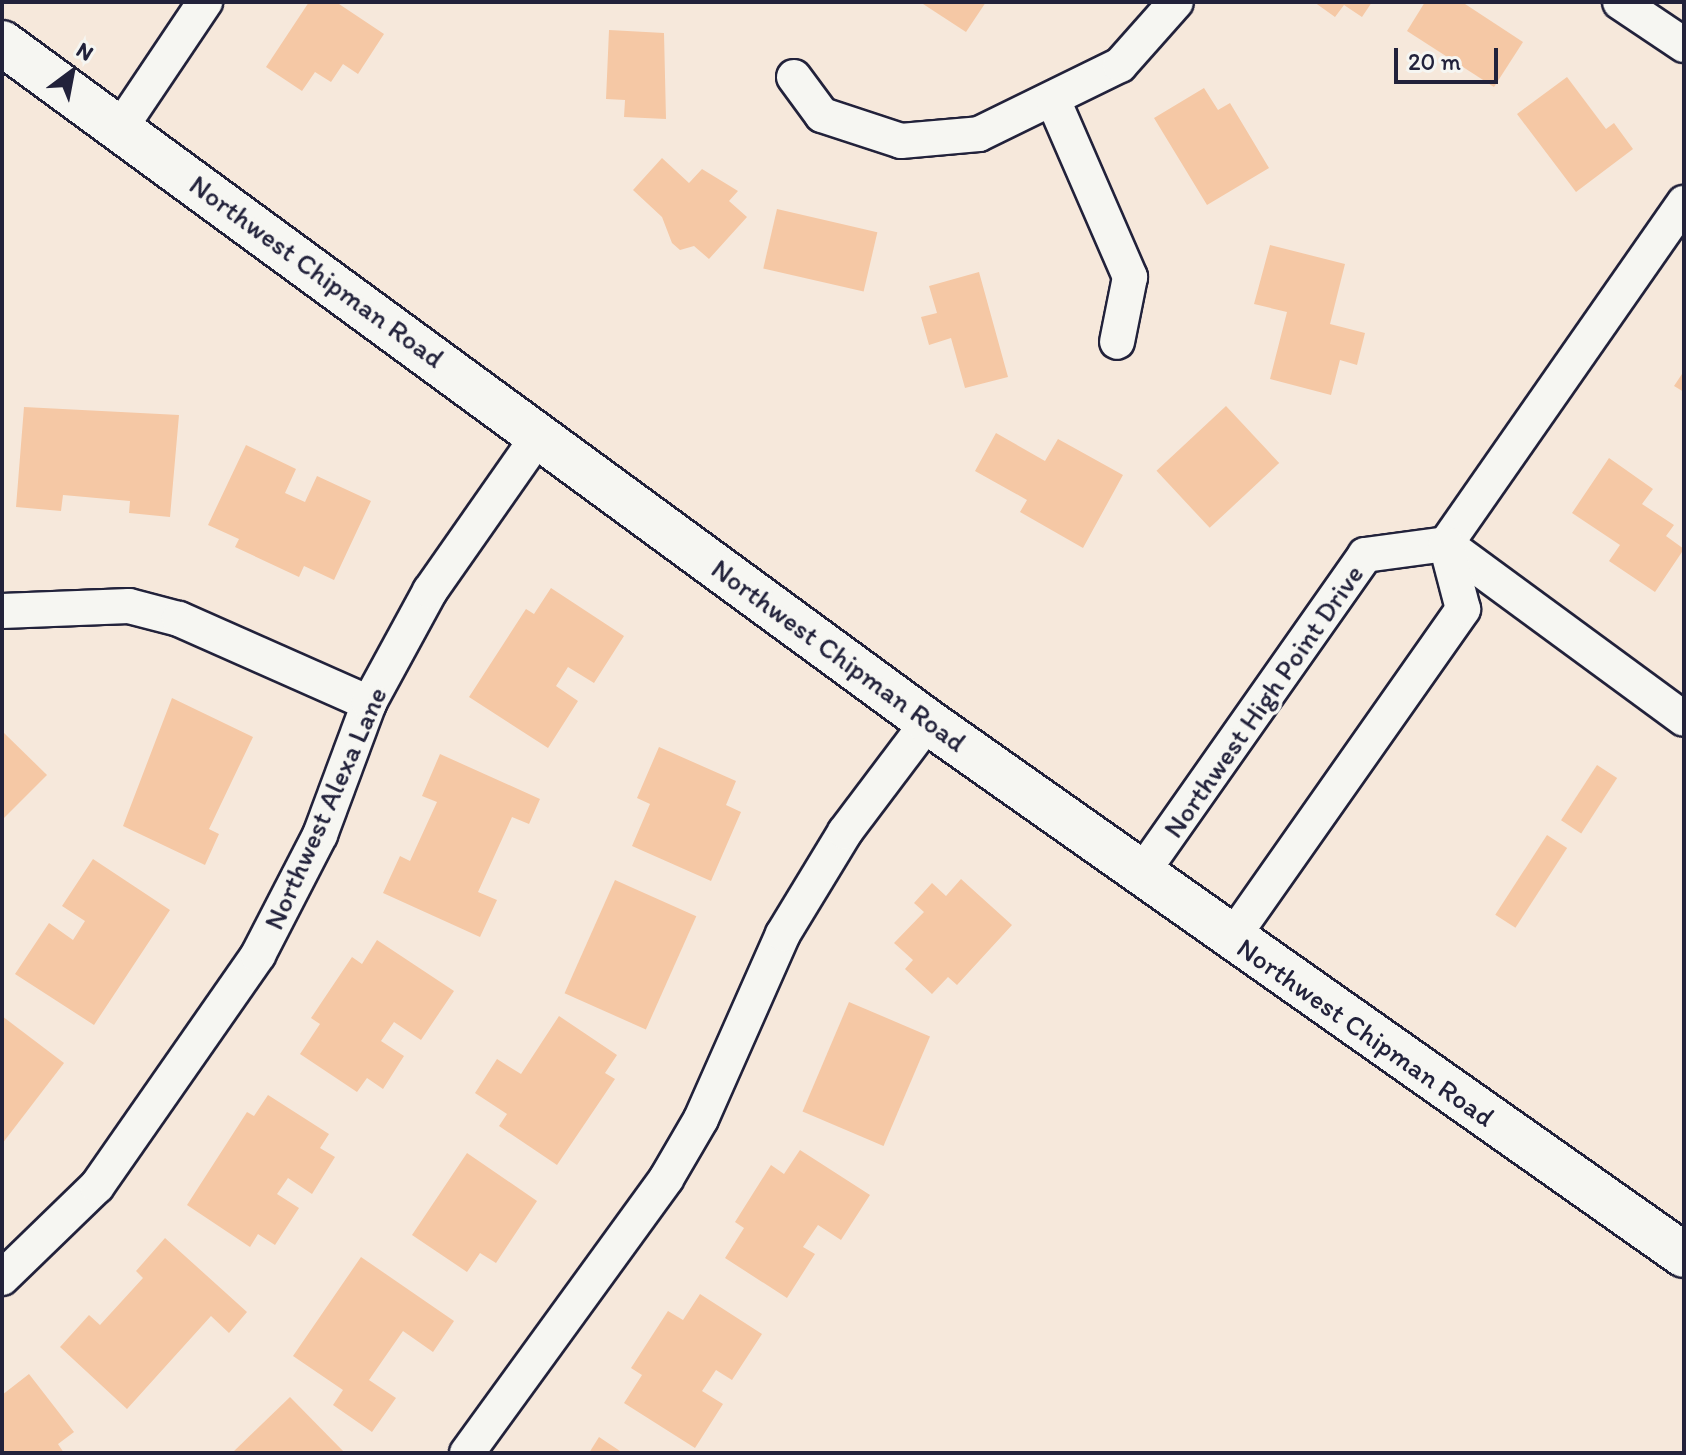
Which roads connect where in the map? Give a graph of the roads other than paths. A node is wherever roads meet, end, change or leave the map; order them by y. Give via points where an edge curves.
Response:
1 (205, 2) edge
2 (1176, 2) edge
3 (1620, 2) edge
4 (2, 43) edge
5 (1684, 45) edge
6 (794, 77) dead end
7 (1054, 102) junction
8 (121, 127) junction
9 (1684, 203) edge
10 (1117, 342) dead end
11 (540, 434) junction
12 (1446, 544) junction
13 (2, 611) edge
14 (369, 703) junction
15 (1684, 719) edge
16 (928, 722) junction
17 (1141, 874) junction
18 (1232, 938) junction
19 (1684, 1255) edge
20 (2, 1278) edge
21 (467, 1453) edge

1 - 8 street
2 - 7 street via 1120,65
3 - 5 street
4 - 8 main road, Northwest Chipman Road
6 - 7 street via 822,115 901,141 979,134
7 - 10 street via 1130,277
8 - 11 main road, Northwest Chipman Road
9 - 12 street
11 - 14 street, Northwest Alexa Lane via 430,591
11 - 16 main road, Northwest Chipman Road
12 - 15 street
12 - 17 street, Northwest High Point Drive via 1365,555
12 - 18 street via 1463,609
13 - 14 street via 101,605 179,619
14 - 20 street, Northwest Alexa Lane via 320,835 258,955 97,1186
16 - 17 main road, Northwest Chipman Road
16 - 21 street via 845,832 783,934 666,1179
17 - 18 main road, Northwest Chipman Road
18 - 19 main road, Northwest Chipman Road

